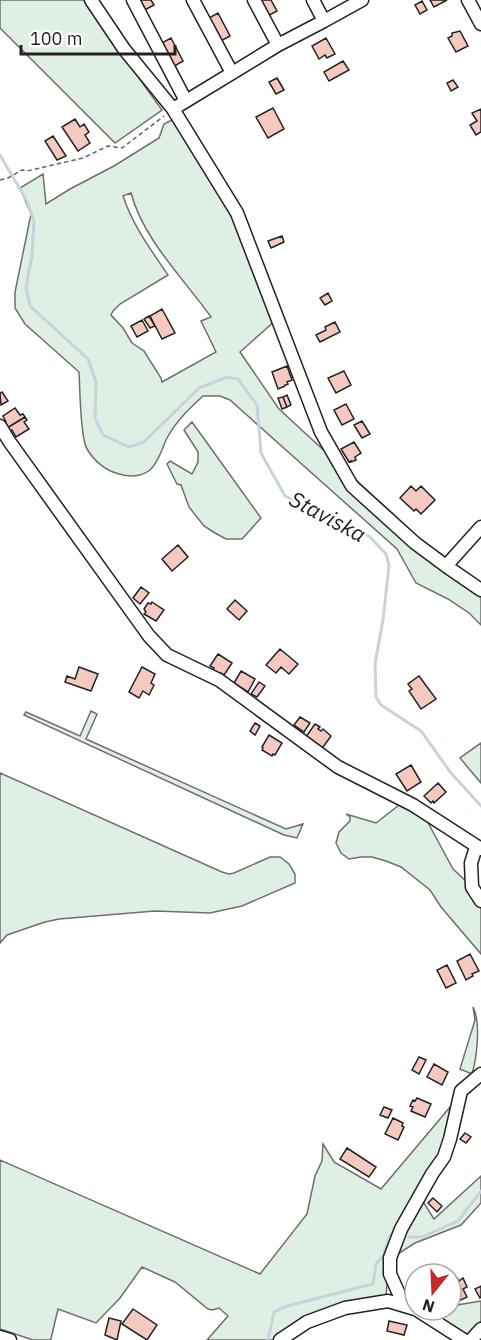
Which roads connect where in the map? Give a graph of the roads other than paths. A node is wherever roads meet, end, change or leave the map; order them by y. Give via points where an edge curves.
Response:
1 (92, 0) edge
2 (133, 0) edge
3 (193, 0) edge
4 (254, 0) edge
5 (313, 0) edge
6 (362, 0) edge
7 (468, 0) edge
8 (324, 21) junction
9 (481, 24) edge
10 (278, 45) junction
11 (232, 73) junction
12 (186, 101) junction
13 (172, 109) junction
14 (0, 426) edge
15 (481, 527) edge
16 (446, 566) junction
17 (481, 590) edge
18 (479, 848) edge
19 (481, 901) edge
20 (481, 1074) edge
21 (403, 1294) edge
22 (403, 1305) edge
23 (435, 1322) edge
24 (481, 1329) edge
25 (0, 1337) edge
26 (10, 1340) edge
27 (280, 1340) edge
28 (464, 1340) edge
29 (471, 1340) edge

1 - 13 street via 124,49
2 - 12 street
3 - 11 street
4 - 10 street
5 - 8 street
6 - 8 street
7 - 9 street
8 - 10 street
10 - 11 street
11 - 12 street
12 - 13 street
13 - 16 street via 237,213 321,432 352,486
14 - 18 street via 166,655 219,680 338,767 413,805
15 - 16 street
16 - 17 street
18 - 19 street via 471,863 472,887
20 - 21 street via 461,1091 444,1157 401,1229 390,1258 390,1274
22 - 27 street via 388,1300 345,1308 307,1323
23 - 28 street
24 - 29 street
25 - 26 street

